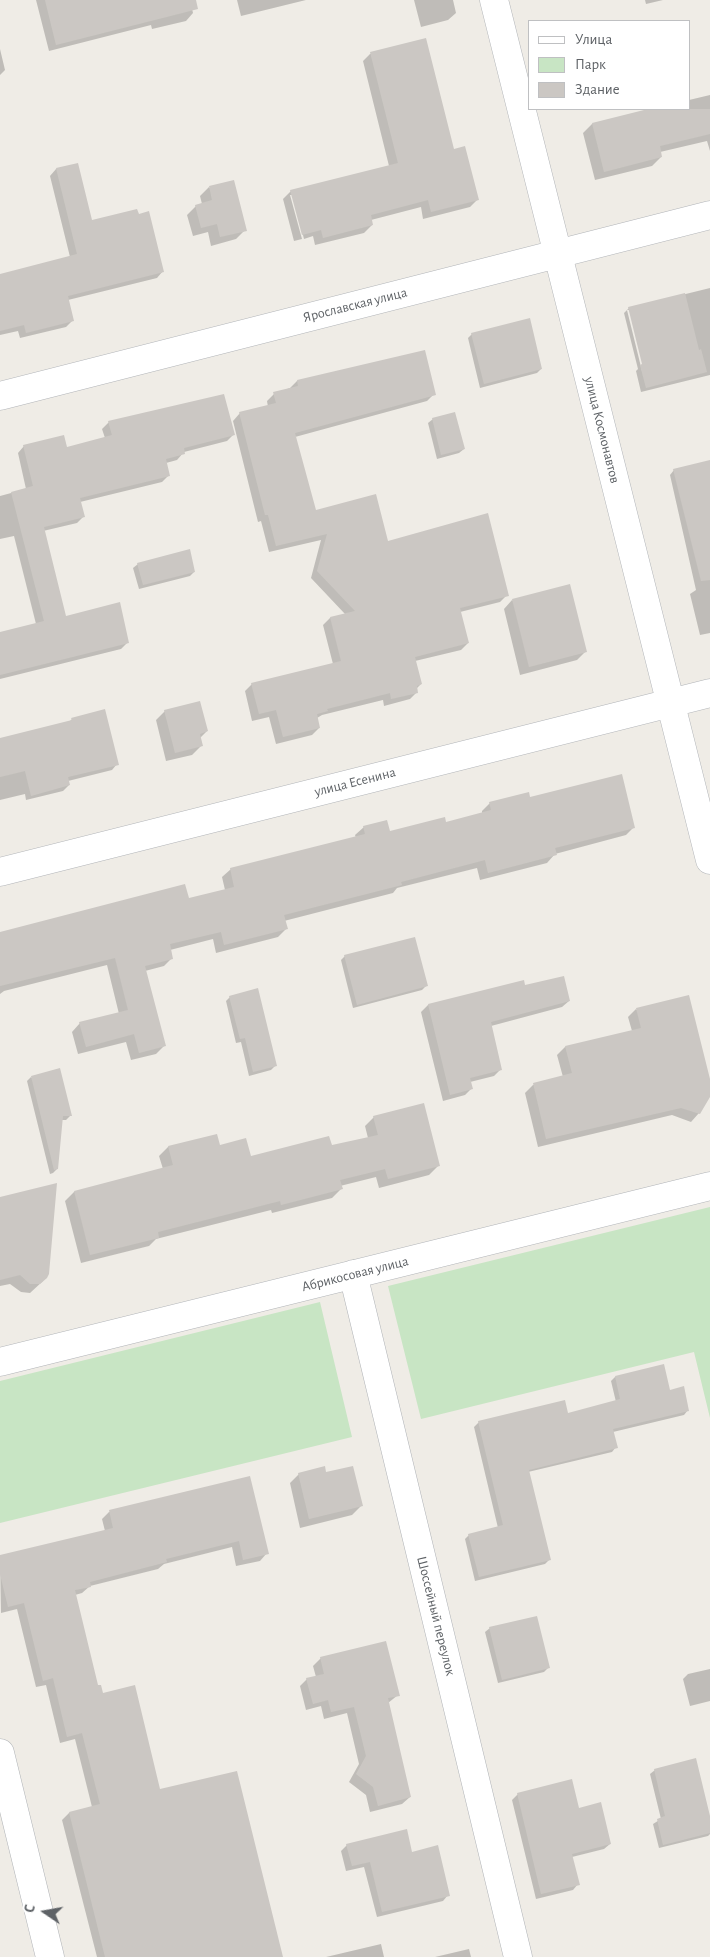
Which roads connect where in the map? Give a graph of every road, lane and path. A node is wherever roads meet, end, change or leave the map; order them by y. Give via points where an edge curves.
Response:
1 (494, 0) edge
2 (710, 215) edge
3 (557, 253) junction
4 (0, 396) edge
5 (710, 692) edge
6 (670, 702) junction
7 (710, 860) edge
8 (0, 872) edge
9 (710, 1186) edge
10 (353, 1274) junction
11 (0, 1362) edge
12 (0, 1753) edge
13 (50, 1957) edge
14 (518, 1957) edge

1 - 3 street, улица Космонавтов
2 - 3 street, Ярославская улица
3 - 4 street, Ярославская улица
3 - 6 street, улица Космонавтов
5 - 6 street, улица Есенина
6 - 7 street, улица Космонавтов
6 - 8 street, улица Есенина
9 - 10 street, Абрикосовая улица
10 - 11 street, Абрикосовая улица
10 - 14 street, Шоссейный переулок
12 - 13 street

